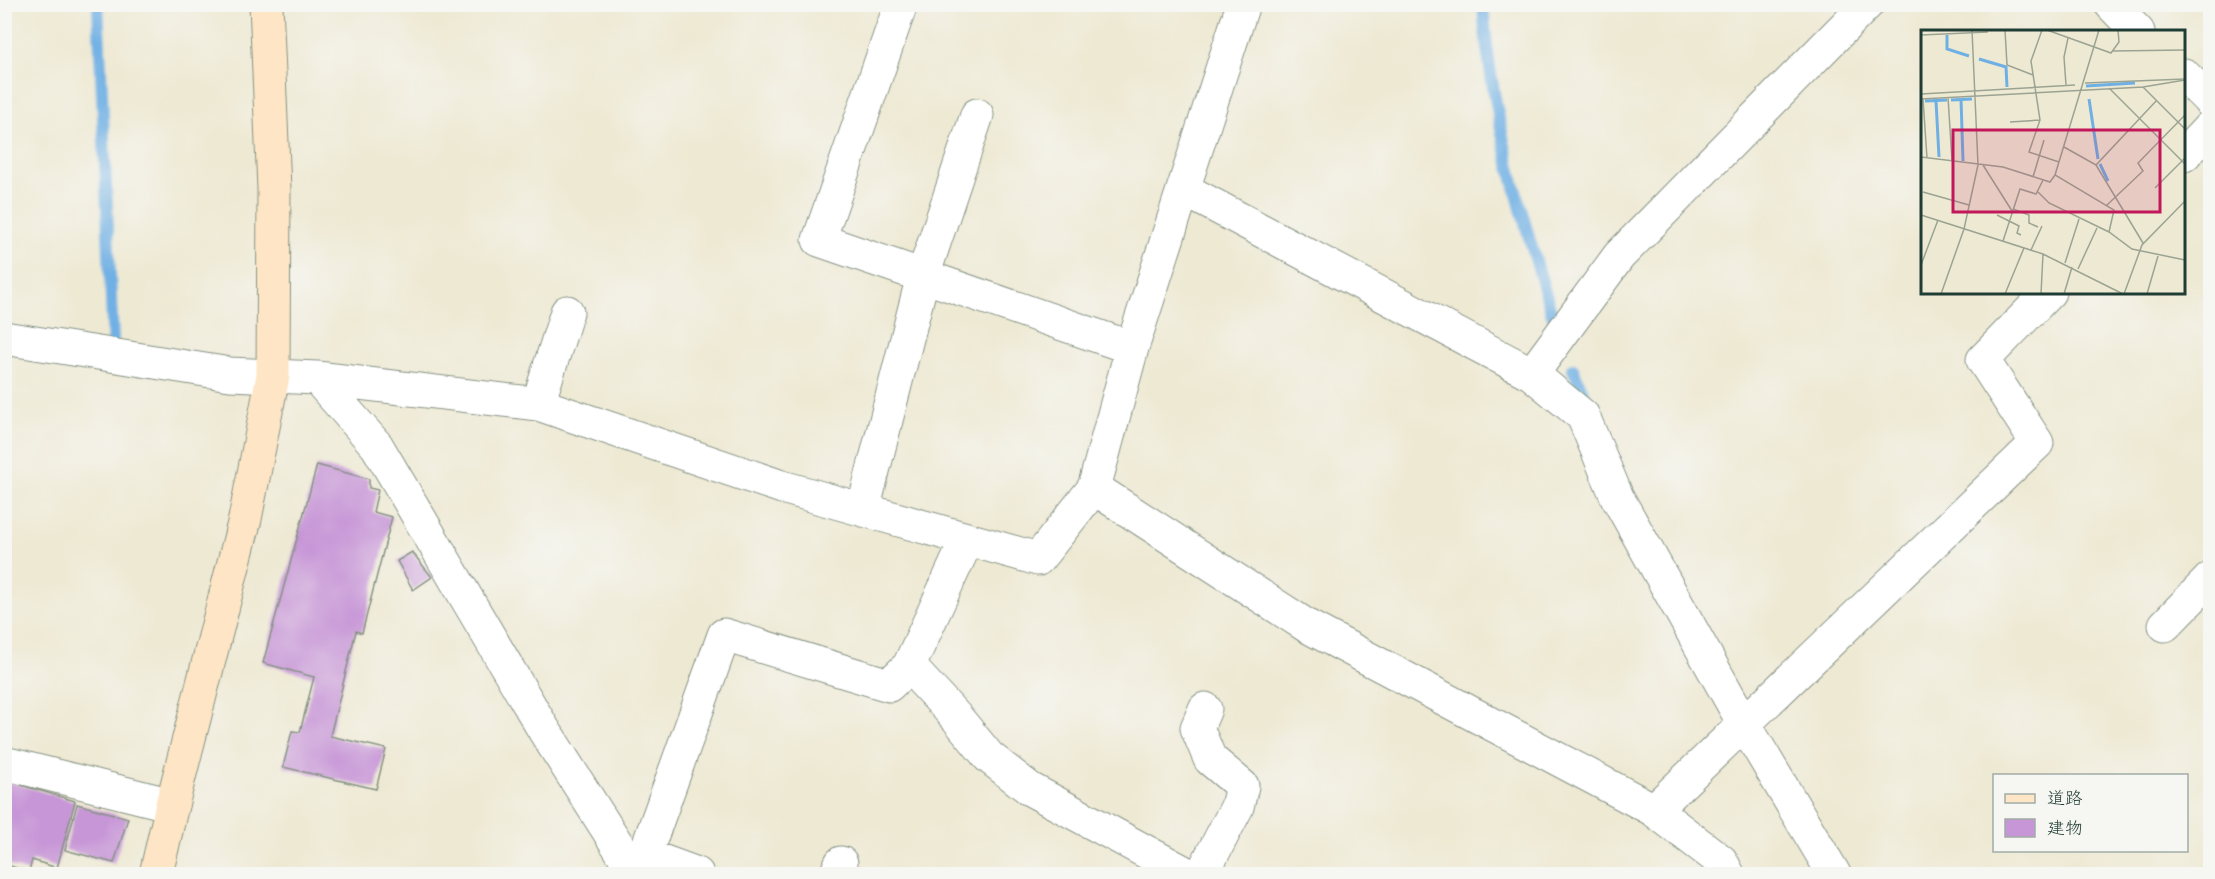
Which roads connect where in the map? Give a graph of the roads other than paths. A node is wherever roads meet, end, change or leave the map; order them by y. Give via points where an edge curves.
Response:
1 (266, 4) edge
2 (901, 4) edge
3 (1243, 4) edge
4 (1867, 4) edge
5 (2111, 4) edge
6 (2137, 30) edge
7 (2185, 76) edge
8 (2211, 101) edge
9 (977, 115) dead end
10 (2211, 128) edge
11 (2185, 154) edge
12 (1185, 190) junction
13 (924, 276) junction
14 (2047, 294) edge
15 (567, 312) dead end
16 (7, 343) edge
17 (1132, 348) junction
18 (1532, 374) junction
19 (273, 375) junction
20 (317, 378) junction
21 (538, 404) junction
22 (1094, 488) junction
23 (863, 510) junction
24 (967, 540) junction
25 (2211, 579) edge
26 (2164, 625) dead end
27 (909, 666) junction
28 (1205, 709) dead end
29 (1743, 722) junction
30 (4, 763) edge
31 (172, 805) junction
32 (1654, 810) junction
33 (639, 868) edge
34 (156, 874) edge
35 (697, 874) edge
36 (1187, 874) edge
37 (1202, 874) edge
38 (1728, 874) edge
39 (1834, 874) edge

1 - 19 street via 274,189
2 - 13 street via 819,240
3 - 12 street
4 - 18 street via 1619,256
5 - 6 street
7 - 8 street
9 - 13 street
10 - 11 street
12 - 17 street
12 - 18 street
13 - 17 street
13 - 23 street
14 - 29 street via 1983,360 2037,443
15 - 21 street
16 - 19 street via 230,374
17 - 22 street
18 - 29 street via 1583,416 1617,496
19 - 20 street
19 - 31 street via 245,519
20 - 21 street
20 - 33 street via 377,446 544,730
21 - 23 street
22 - 24 street via 1038,559
22 - 32 street via 1307,626
23 - 24 street
24 - 27 street
25 - 26 street
27 - 33 street via 889,685 724,635
27 - 36 street via 989,757 1030,789
28 - 37 street via 1197,728 1210,759 1242,786 1237,807
29 - 32 street
29 - 39 street
30 - 31 street
31 - 34 street
32 - 38 street via 1721,861
33 - 35 street

